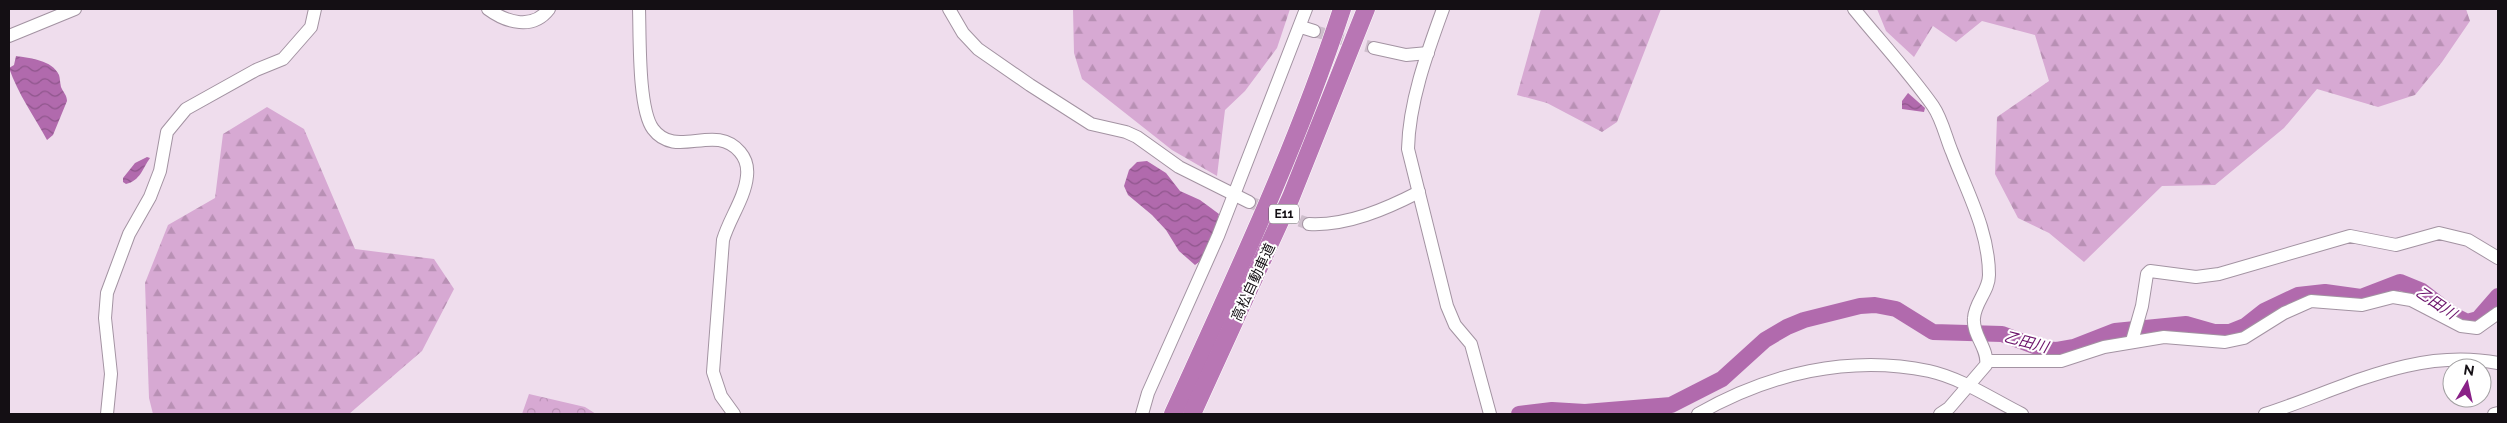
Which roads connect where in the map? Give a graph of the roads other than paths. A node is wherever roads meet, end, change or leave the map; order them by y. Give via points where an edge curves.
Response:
1 (75, 9) edge
2 (315, 9) edge
3 (488, 9) edge
4 (549, 9) edge
5 (639, 9) edge
6 (948, 9) edge
7 (1306, 9) edge
8 (1342, 9) edge
9 (1366, 9) edge
10 (1443, 9) edge
11 (1854, 9) edge
12 (1301, 27) junction
13 (1314, 31) tunnel mouth
14 (9, 36) edge
15 (1374, 48) tunnel mouth
16 (1428, 53) junction
17 (1234, 192) junction
18 (1419, 192) junction
19 (1249, 202) tunnel mouth
20 (1309, 224) tunnel mouth
21 (2498, 258) edge
22 (2498, 313) edge
23 (2132, 341) junction
24 (1987, 361) junction
25 (2498, 363) edge
26 (1967, 386) junction
27 (1703, 413) edge
28 (2498, 413) edge
29 (107, 414) edge
30 (734, 414) edge
31 (1142, 414) edge
32 (1173, 414) edge
33 (1192, 414) edge
34 (1490, 414) edge
35 (1940, 414) edge
36 (2022, 414) edge
37 (2265, 414) edge
38 (2494, 414) edge

1 - 14 street
2 - 29 street via 311,27 283,59 256,70 186,109 167,132 160,171 150,197 128,234 107,293 105,318 111,374
3 - 4 street via 506,20 523,23 543,17
5 - 30 street via 644,108 653,130 664,137 687,143 704,139 724,140 735,146 747,165 747,178 723,240 714,372 721,396
6 - 17 street via 963,33 978,48 1030,85 1091,124 1137,137 1179,167
7 - 12 street
8 - 32 highway, 高松自動車道 / E11 via 1318,81 1274,192
9 - 33 highway, 高松自動車道 / E11 via 1292,198
10 - 16 street
11 - 24 street via 1934,108 1970,191 1982,226 1989,275 1974,318 1975,332
12 - 13 street
12 - 17 street
15 - 16 street via 1406,55
16 - 18 street via 1409,132 1408,149
17 - 19 street
17 - 31 street via 1218,236 1148,392
18 - 20 street via 1391,206 1336,224
18 - 34 street via 1447,306 1455,325 1471,344
21 - 23 street via 2468,240 2439,233 2396,245 2350,236 2218,274 2196,277 2150,271
22 - 23 street via 2476,328 2461,326 2424,306 2402,299 2362,305 2311,302 2284,313 2244,338 2225,342 2164,337
23 - 24 street via 2061,361
24 - 26 street
25 - 37 street via 2462,358 2420,361
26 - 27 street via 1929,371 1892,366 1814,369 1752,387
26 - 35 street
26 - 36 street
28 - 38 street

